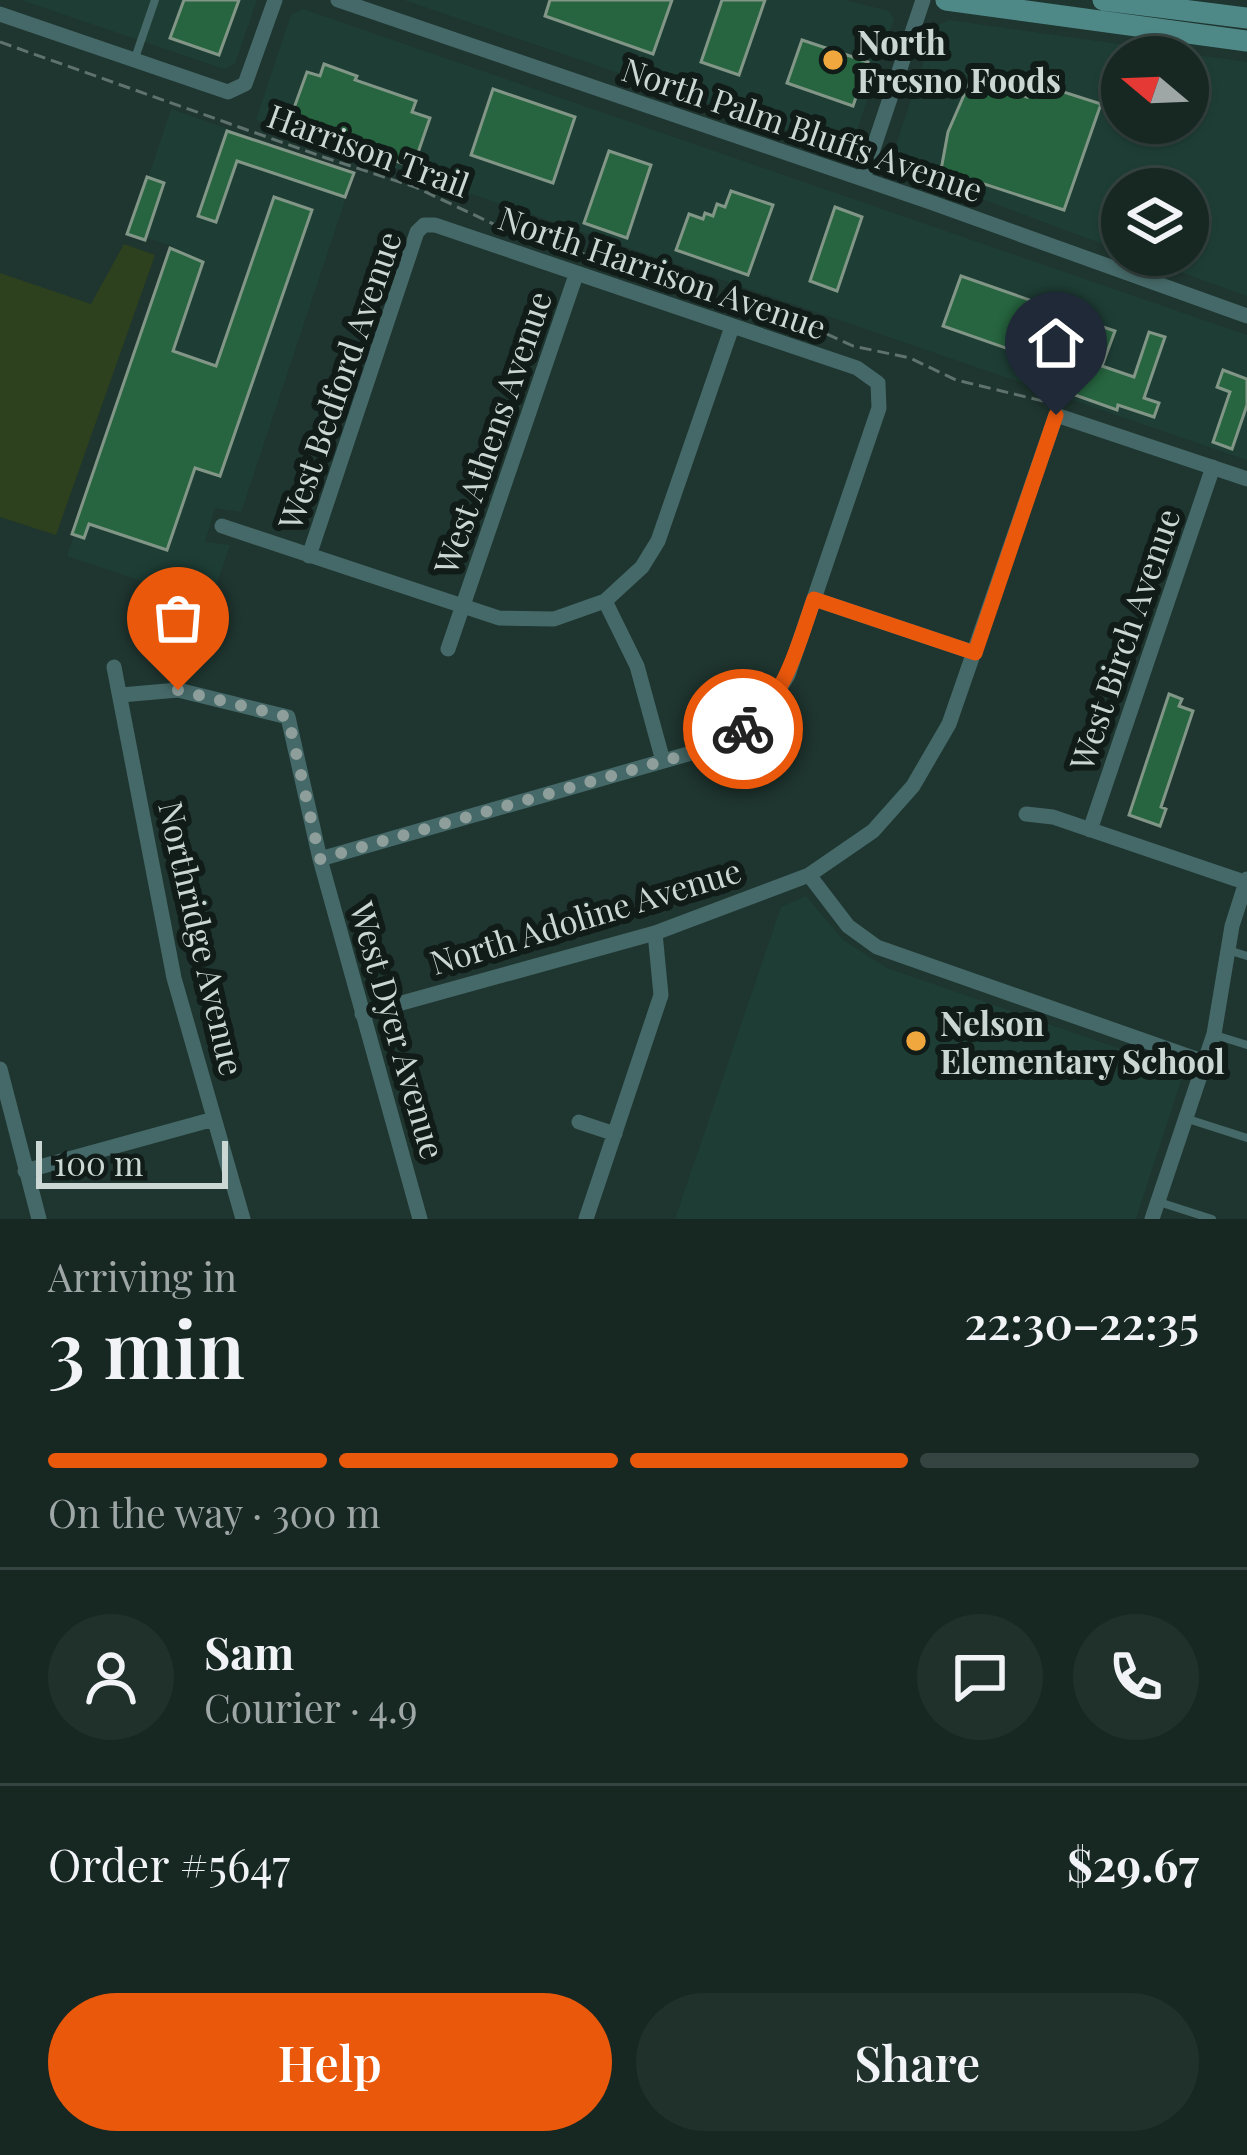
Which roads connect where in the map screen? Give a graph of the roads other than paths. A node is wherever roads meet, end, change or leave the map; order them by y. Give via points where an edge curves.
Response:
1 (155, 0) edge
2 (275, 0) edge
3 (338, 0) edge
4 (922, 0) edge
5 (946, 0) edge
6 (1103, 0) edge
7 (0, 14) edge
8 (1247, 18) edge
9 (1118, 26) junction
10 (1247, 29) edge
11 (1247, 41) edge
12 (134, 62) junction
13 (862, 179) junction
14 (424, 225) joint
15 (576, 275) junction
16 (1247, 316) edge
17 (732, 327) junction
18 (1213, 467) junction
19 (1247, 479) edge
20 (222, 526) dead end
21 (309, 556) junction
22 (814, 599) junction
23 (605, 601) junction
24 (462, 608) junction
25 (448, 650) dead end
26 (975, 653) junction
27 (114, 668) dead end
28 (121, 695) junction
29 (663, 761) junction
30 (1026, 814) dead end
31 (1090, 830) junction
32 (320, 859) junction
33 (809, 874) junction
34 (1247, 882) edge
35 (655, 933) junction
36 (1227, 950) junction
37 (1247, 956) edge
38 (362, 1014) junction
39 (1214, 1034) junction
40 (1247, 1046) edge
41 (1204, 1062) junction
42 (0, 1069) edge
43 (1186, 1118) junction
44 (214, 1119) junction
45 (579, 1123) dead end
46 (615, 1134) junction
47 (1247, 1138) edge
48 (25, 1171) junction
49 (1157, 1202) junction
50 (39, 1219) edge
51 (243, 1219) edge
52 (420, 1219) edge
53 (586, 1219) edge
54 (1152, 1219) edge
55 (1212, 1219) edge

1 - 12 lane
2 - 12 street via 249,76 234,91
3 - 13 street, North Palm Bluffs Avenue
4 - 13 street
5 - 9 main road
6 - 8 main road
7 - 12 street
9 - 10 main road via 1173,21
9 - 11 main road
13 - 16 street, North Palm Bluffs Avenue
14 - 15 street, North Harrison Avenue
14 - 21 street, West Bedford Avenue
15 - 17 street, North Harrison Avenue
15 - 24 street, West Athens Avenue
17 - 22 street, North Harrison Avenue via 857,368 878,383 879,408
17 - 23 street via 658,541
18 - 19 street
18 - 26 street, North Adoline Avenue via 1055,412
18 - 31 street, West Birch Avenue
20 - 21 street
21 - 24 street
22 - 26 street
22 - 29 street via 788,675 765,712 724,742
23 - 24 street via 540,620
23 - 29 street via 637,666
24 - 25 street, West Athens Avenue
26 - 33 street, North Adoline Avenue via 949,724 913,787 873,831
27 - 28 street, Northridge Avenue
28 - 32 street, West Dyer Avenue via 178,690 288,717
28 - 44 street, Northridge Avenue via 174,978
29 - 32 street
30 - 31 street
31 - 34 street
32 - 38 street, West Dyer Avenue
33 - 35 street, North Adoline Avenue
33 - 41 street via 848,926 877,947
34 - 36 street
35 - 38 street, North Adoline Avenue
35 - 46 street via 661,995
36 - 37 lane
36 - 39 street
38 - 52 street, West Dyer Avenue
39 - 40 lane
39 - 41 street
41 - 43 street
42 - 48 street
43 - 47 lane
43 - 49 street
44 - 48 street
44 - 51 street, Northridge Avenue
45 - 46 street
46 - 53 street
48 - 50 street
49 - 54 street
49 - 55 lane

